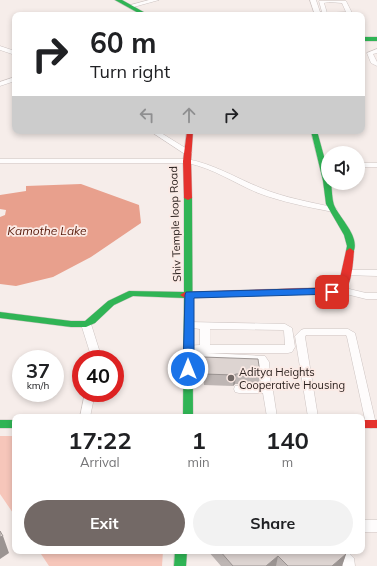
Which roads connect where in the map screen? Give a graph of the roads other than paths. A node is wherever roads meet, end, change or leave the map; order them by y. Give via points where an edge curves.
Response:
1 (118, 0) edge
2 (156, 0) edge
3 (313, 0) edge
4 (130, 6) junction
5 (141, 12) edge
6 (317, 12) edge
7 (324, 12) edge
8 (349, 12) edge
9 (365, 39) edge
10 (377, 39) edge
11 (0, 48) edge
12 (377, 51) edge
13 (12, 52) edge
14 (377, 65) edge
15 (377, 70) edge
16 (12, 80) edge
17 (0, 84) edge
18 (157, 134) edge
19 (190, 134) edge
20 (315, 134) edge
21 (321, 150) edge
22 (187, 156) junction
23 (0, 161) edge
24 (365, 164) edge
25 (377, 165) edge
26 (328, 190) edge
27 (333, 210) junction
28 (346, 273) junction
29 (377, 273) edge
30 (341, 290) junction
31 (189, 295) junction
32 (377, 296) edge
33 (0, 315) edge
34 (86, 324) junction
35 (189, 325) junction
36 (205, 326) junction
37 (94, 350) edge
38 (205, 350) junction
39 (189, 352) junction
40 (239, 389) dead end
41 (268, 391) dead end
42 (88, 402) edge
43 (86, 414) edge
44 (188, 414) edge
45 (272, 414) edge
46 (313, 414) edge
47 (0, 424) edge
48 (12, 424) edge
49 (370, 424) edge
50 (365, 526) edge
51 (377, 526) edge
52 (181, 554) edge
53 (341, 554) edge
54 (180, 566) edge
55 (349, 566) edge

1 - 4 street
2 - 4 street
3 - 6 street
4 - 5 street
7 - 8 street via 321,2 329,0 344,2
9 - 10 street
11 - 13 street
12 - 14 street via 370,53
14 - 15 street
16 - 17 street
18 - 22 street
19 - 22 street
20 - 21 street
22 - 23 street, Shiv Temple loop Road
22 - 27 street via 270,195
22 - 31 street, Shiv Temple loop Road
24 - 25 street
26 - 27 street
27 - 28 street via 348,235 351,246
28 - 29 street
28 - 30 street
30 - 31 street
30 - 32 street
31 - 34 street, Shiv Temple loop Road via 132,293 121,296
31 - 35 street
33 - 34 street
34 - 37 street
35 - 36 street
35 - 39 street
36 - 38 street
36 - 38 street via 285,328 289,330 290,347
38 - 39 street
39 - 40 street via 261,359 264,362 266,387
39 - 44 street
41 - 45 street
42 - 43 street
46 - 49 street via 300,336 304,332 348,332 352,336
47 - 48 street
50 - 51 street
52 - 54 street
53 - 55 street via 349,562

